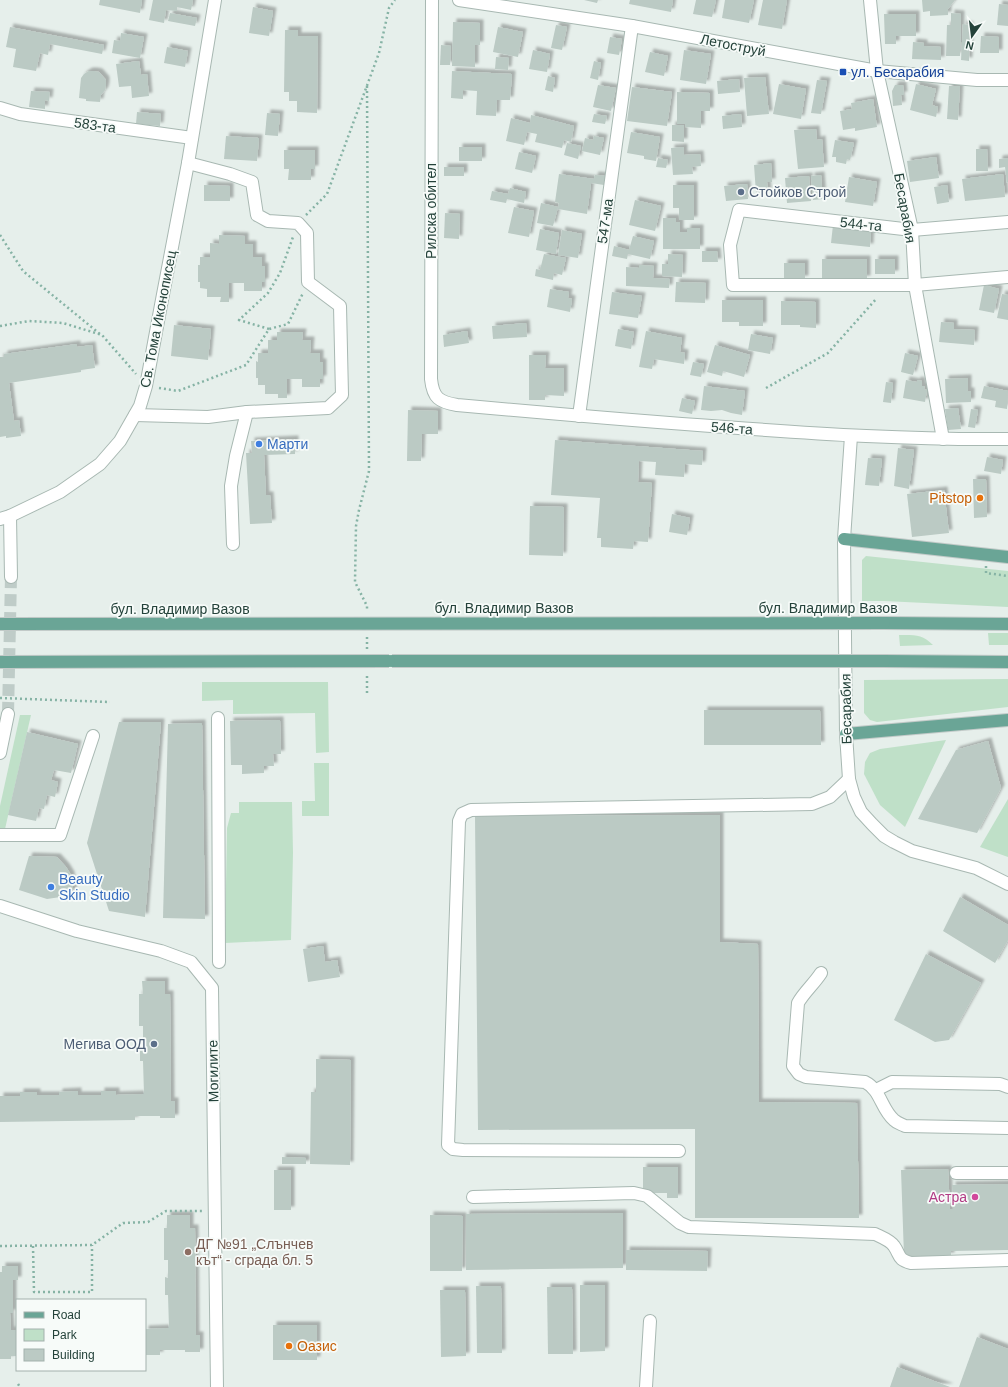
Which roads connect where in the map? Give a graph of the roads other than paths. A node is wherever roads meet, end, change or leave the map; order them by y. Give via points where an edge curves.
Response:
1 (215, 0) edge
2 (432, 0) edge
3 (459, 0) edge
4 (870, 0) edge
5 (632, 26) junction
6 (877, 71) junction
7 (1008, 80) edge
8 (0, 108) edge
9 (192, 138) junction
10 (188, 163) junction
11 (1008, 222) edge
12 (912, 230) junction
13 (1008, 277) edge
14 (915, 285) junction
15 (457, 405) joint
16 (247, 412) junction
17 (135, 415) junction
18 (579, 416) junction
19 (851, 436) junction
20 (1008, 439) edge
21 (943, 440) junction
22 (5, 517) edge
23 (844, 539) junction
24 (233, 544) dead end
25 (1008, 558) edge
26 (11, 576) tunnel mouth
27 (0, 624) edge
28 (1008, 624) edge
29 (0, 662) edge
30 (1008, 662) edge
31 (8, 714) tunnel mouth
32 (218, 718) dead end
33 (1008, 720) edge
34 (846, 734) junction
35 (94, 736) dead end
36 (0, 753) edge
37 (849, 779) junction
38 (0, 835) edge
39 (1008, 884) edge
40 (0, 906) edge
41 (219, 962) dead end
42 (821, 973) dead end
43 (1008, 1087) edge
44 (876, 1090) junction
45 (1008, 1128) edge
46 (679, 1151) dead end
47 (956, 1173) dead end
48 (1008, 1173) edge
49 (473, 1197) dead end
50 (1008, 1260) edge
51 (650, 1321) dead end
52 (218, 1387) edge
53 (646, 1387) edge

1 - 9 street, Св. Тома Иконописец
2 - 15 street, Рилска обител via 431,379 432,391 438,398
3 - 5 street, Летоструй
4 - 6 street, Бесарабия
5 - 6 street, Летоструй
5 - 18 street, 547-ма
6 - 7 street, Летоструй via 977,80
6 - 12 street, Бесарабия
8 - 9 street, 583-та via 20,114
9 - 10 street, Св. Тома Иконописец
10 - 16 street via 252,182 257,215 268,221 298,223 307,233 308,282 340,306 342,396 328,408
10 - 17 street, Св. Тома Иконописец via 146,386
11 - 12 street, 544-та
12 - 14 street, Бесарабия
12 - 14 street, 544-та via 739,210 730,245 733,285
13 - 14 street
14 - 21 street, Бесарабия
15 - 18 street, 546-та
16 - 17 street via 208,417
16 - 24 street via 231,486
17 - 22 street, Св. Тома Иконописец via 120,441 100,464 60,492
18 - 19 street, 546-та
19 - 21 street, 546-та
19 - 23 street, Бесарабия
20 - 21 street, 546-та
22 - 26 street, Св. Тома Иконописец
23 - 25 main road
23 - 34 street, Бесарабия
27 - 28 main road, бул. Владимир Вазов, bridge
29 - 30 main road, bridge
31 - 36 street
32 - 41 street
33 - 34 main road
34 - 37 street, Бесарабия
35 - 38 street via 60,835
37 - 39 street, Бесарабия via 861,812 884,836 912,851 976,868
37 - 46 street via 830,797 812,804 471,810 462,814 459,821 448,1145 453,1149 463,1150
40 - 52 street, Могилите via 76,931 161,951 191,962 212,988
42 - 44 street via 798,1003 794,1066 799,1074 806,1077 866,1082
43 - 44 street via 1000,1084 892,1082
44 - 45 street via 888,1113 905,1126
47 - 48 street
49 - 50 street via 634,1193 647,1196 680,1223 689,1227 875,1234 894,1245 902,1260 911,1263
51 - 53 street

